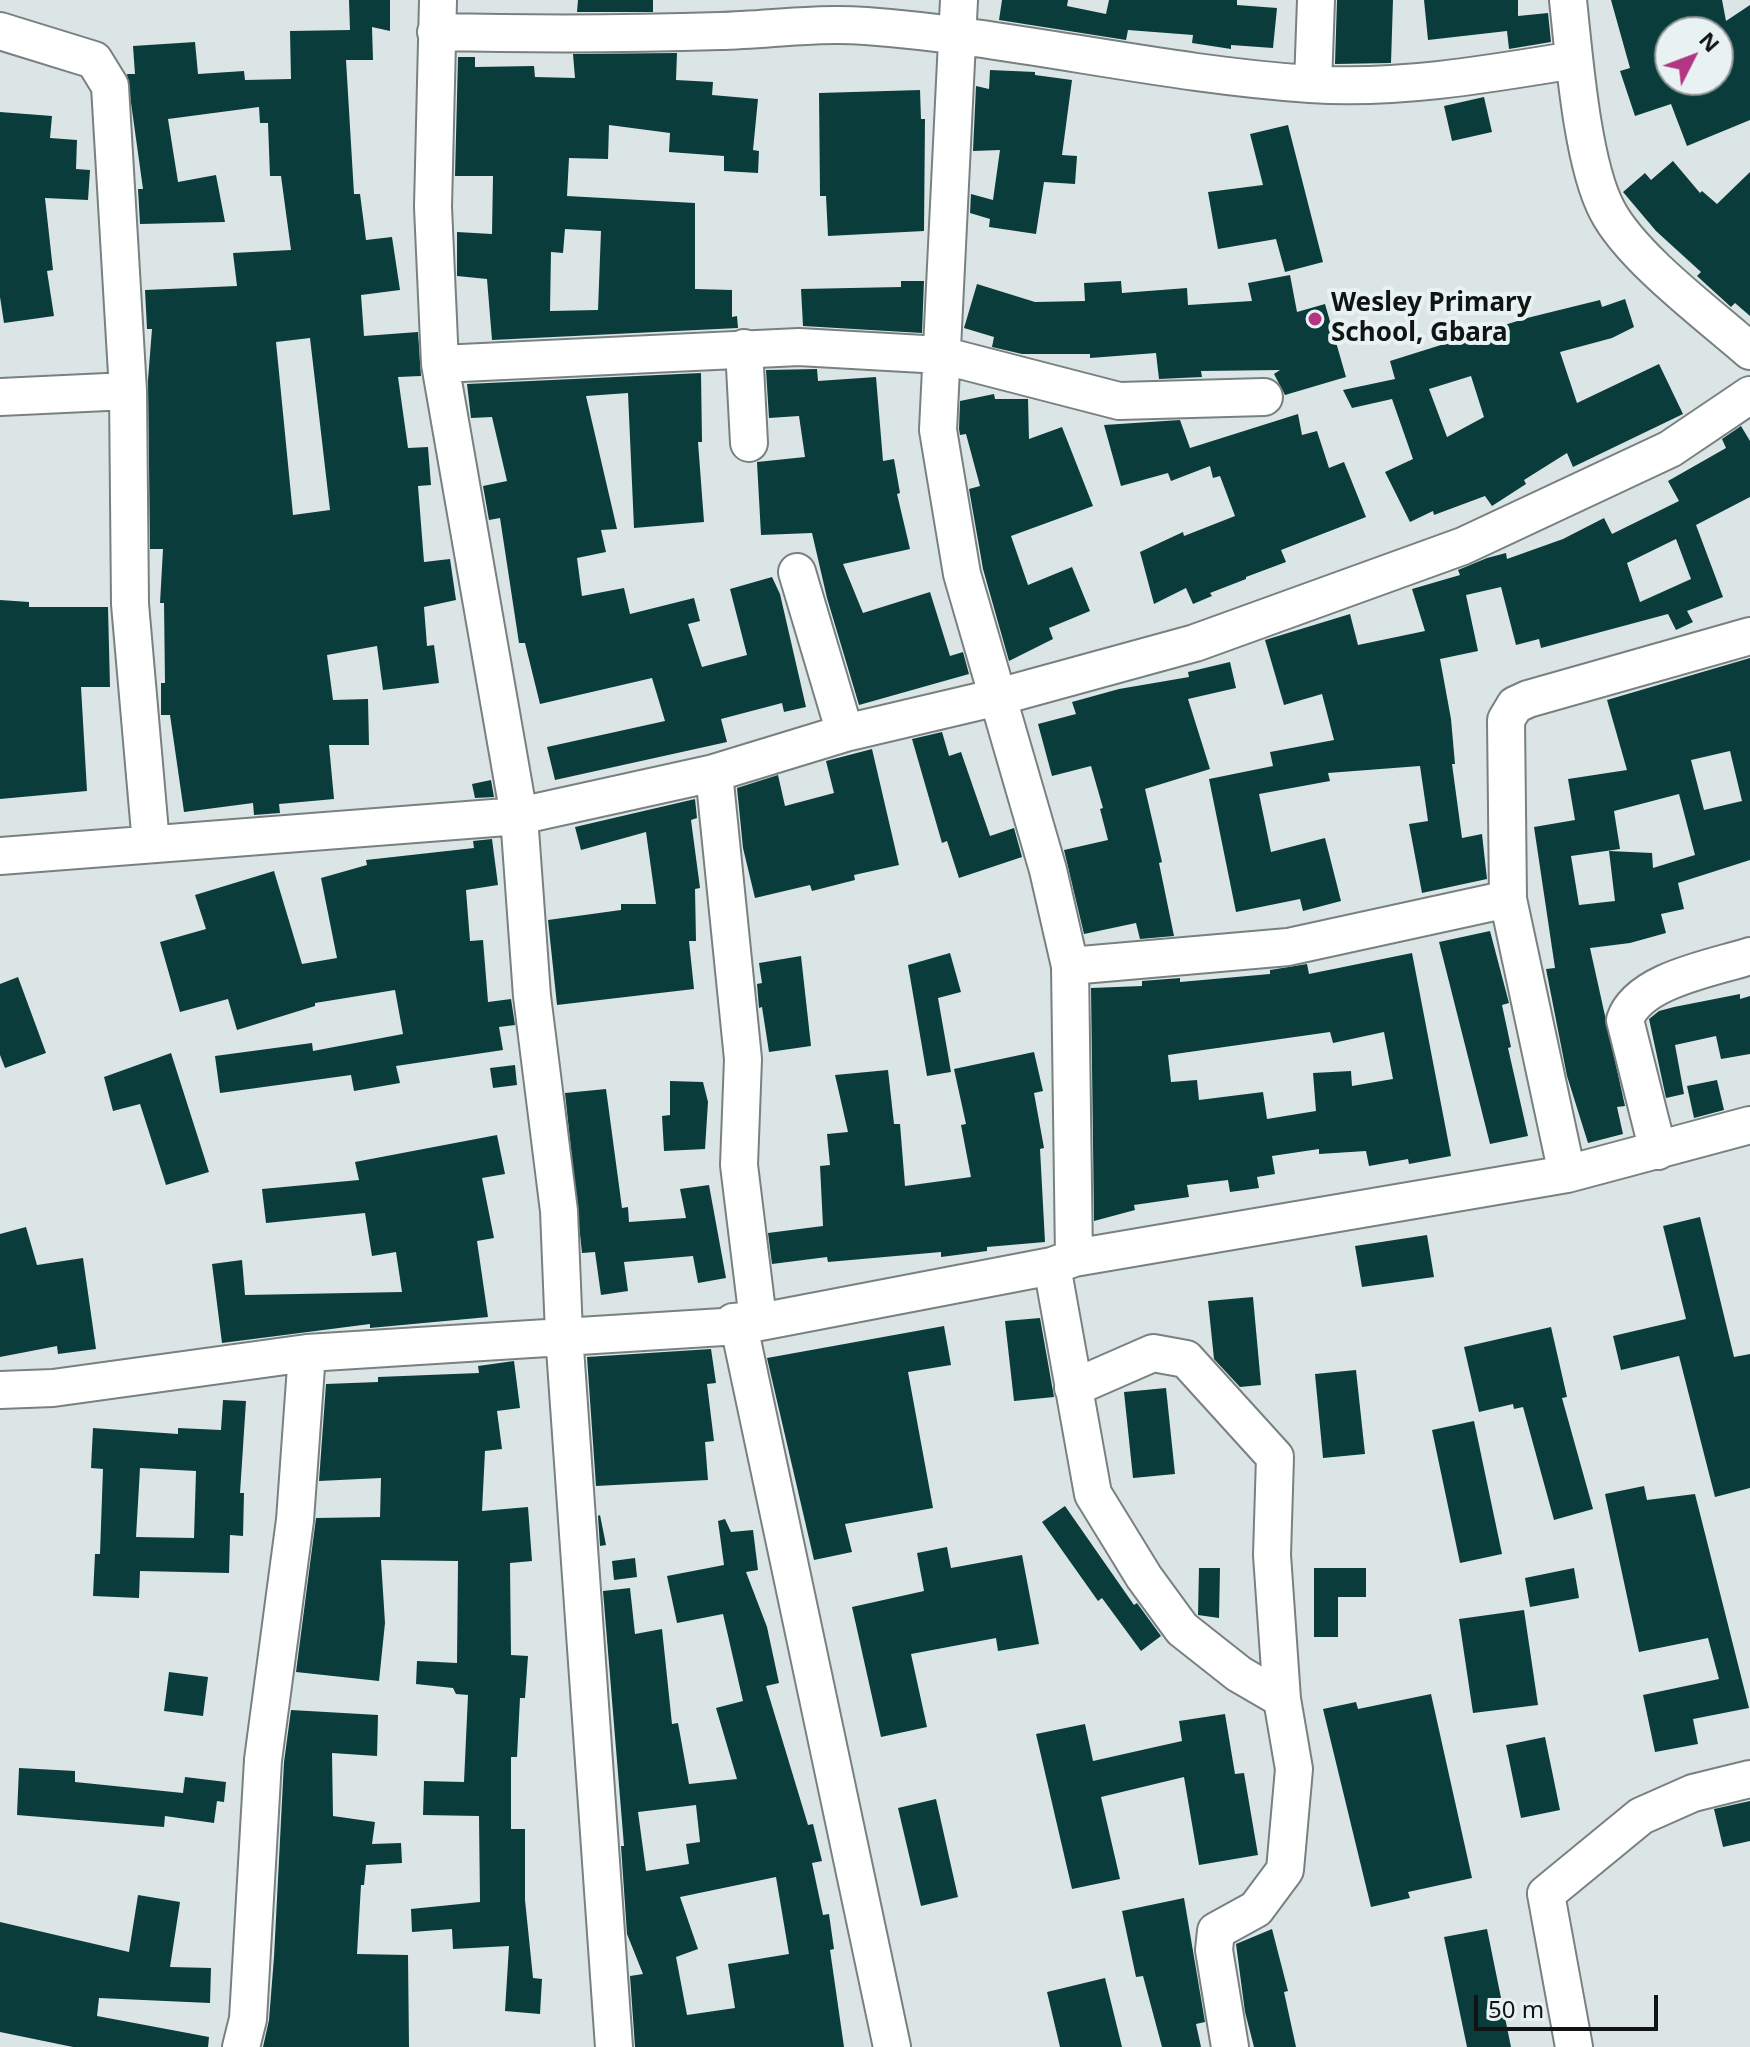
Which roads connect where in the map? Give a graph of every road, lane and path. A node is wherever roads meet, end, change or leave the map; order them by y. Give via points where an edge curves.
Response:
1 (1316, 0) edge
2 (1568, 0) edge
3 (437, 16) edge
4 (721, 16) edge
5 (958, 17) edge
6 (0, 31) edge
7 (1574, 60) junction
8 (1313, 84) junction
9 (744, 348) junction
10 (1750, 351) edge
11 (941, 355) junction
12 (440, 364) junction
13 (128, 391) junction
14 (1750, 395) edge
15 (0, 397) edge
16 (1264, 397) dead end
17 (749, 443) dead end
18 (797, 572) dead end
19 (1750, 636) edge
20 (998, 697) junction
21 (845, 733) junction
22 (714, 773) junction
23 (519, 816) junction
24 (151, 844) junction
25 (0, 856) edge
26 (1508, 899) junction
27 (1750, 956) edge
28 (1070, 966) junction
29 (1750, 1125) edge
30 (1658, 1151) junction
31 (1567, 1174) junction
32 (1063, 1262) junction
33 (748, 1323) junction
34 (564, 1334) junction
35 (307, 1353) junction
36 (1073, 1388) junction
37 (0, 1390) edge
38 (1282, 1699) junction
39 (1750, 1779) edge
40 (241, 2047) edge
41 (614, 2047) edge
42 (892, 2047) edge
43 (1230, 2047) edge
44 (1574, 2047) edge

1 - 8 street
2 - 7 street
3 - 4 street
3 - 12 street via 433,207
4 - 5 street via 861,25
5 - 8 street via 1170,70
5 - 11 street
6 - 13 street via 94,60 110,86
7 - 8 street via 1452,77
7 - 10 street via 1593,171 1607,211 1641,253
9 - 11 street
9 - 12 street
9 - 17 street
11 - 16 street via 1119,401
11 - 20 street via 938,430 962,574
12 - 23 street
13 - 15 street
13 - 24 street via 130,604
14 - 20 street via 1670,449 1463,546 1195,643
18 - 21 street
19 - 26 street via 1515,705 1506,720
20 - 21 street
20 - 28 street
21 - 22 street
22 - 23 street
22 - 33 street via 743,1059 739,1165
23 - 24 street
23 - 34 street via 532,996 559,1211
24 - 25 street
26 - 28 street via 1288,947
26 - 31 street
27 - 30 street via 1657,987 1630,1006 1625,1020
28 - 32 street
29 - 30 street
30 - 31 street
31 - 32 street
32 - 33 street
32 - 36 street
33 - 34 street
33 - 42 street
34 - 35 street
34 - 41 street
35 - 37 street via 53,1388
35 - 40 street via 295,1520 263,1760 248,2019
36 - 38 street via 1093,1494 1144,1577 1182,1629 1239,1674
36 - 38 street via 1153,1353 1186,1359 1275,1457 1272,1555
38 - 43 street via 1294,1769 1285,1870 1256,1909 1216,1931 1214,1950
39 - 44 street via 1693,1793 1641,1816 1546,1894

